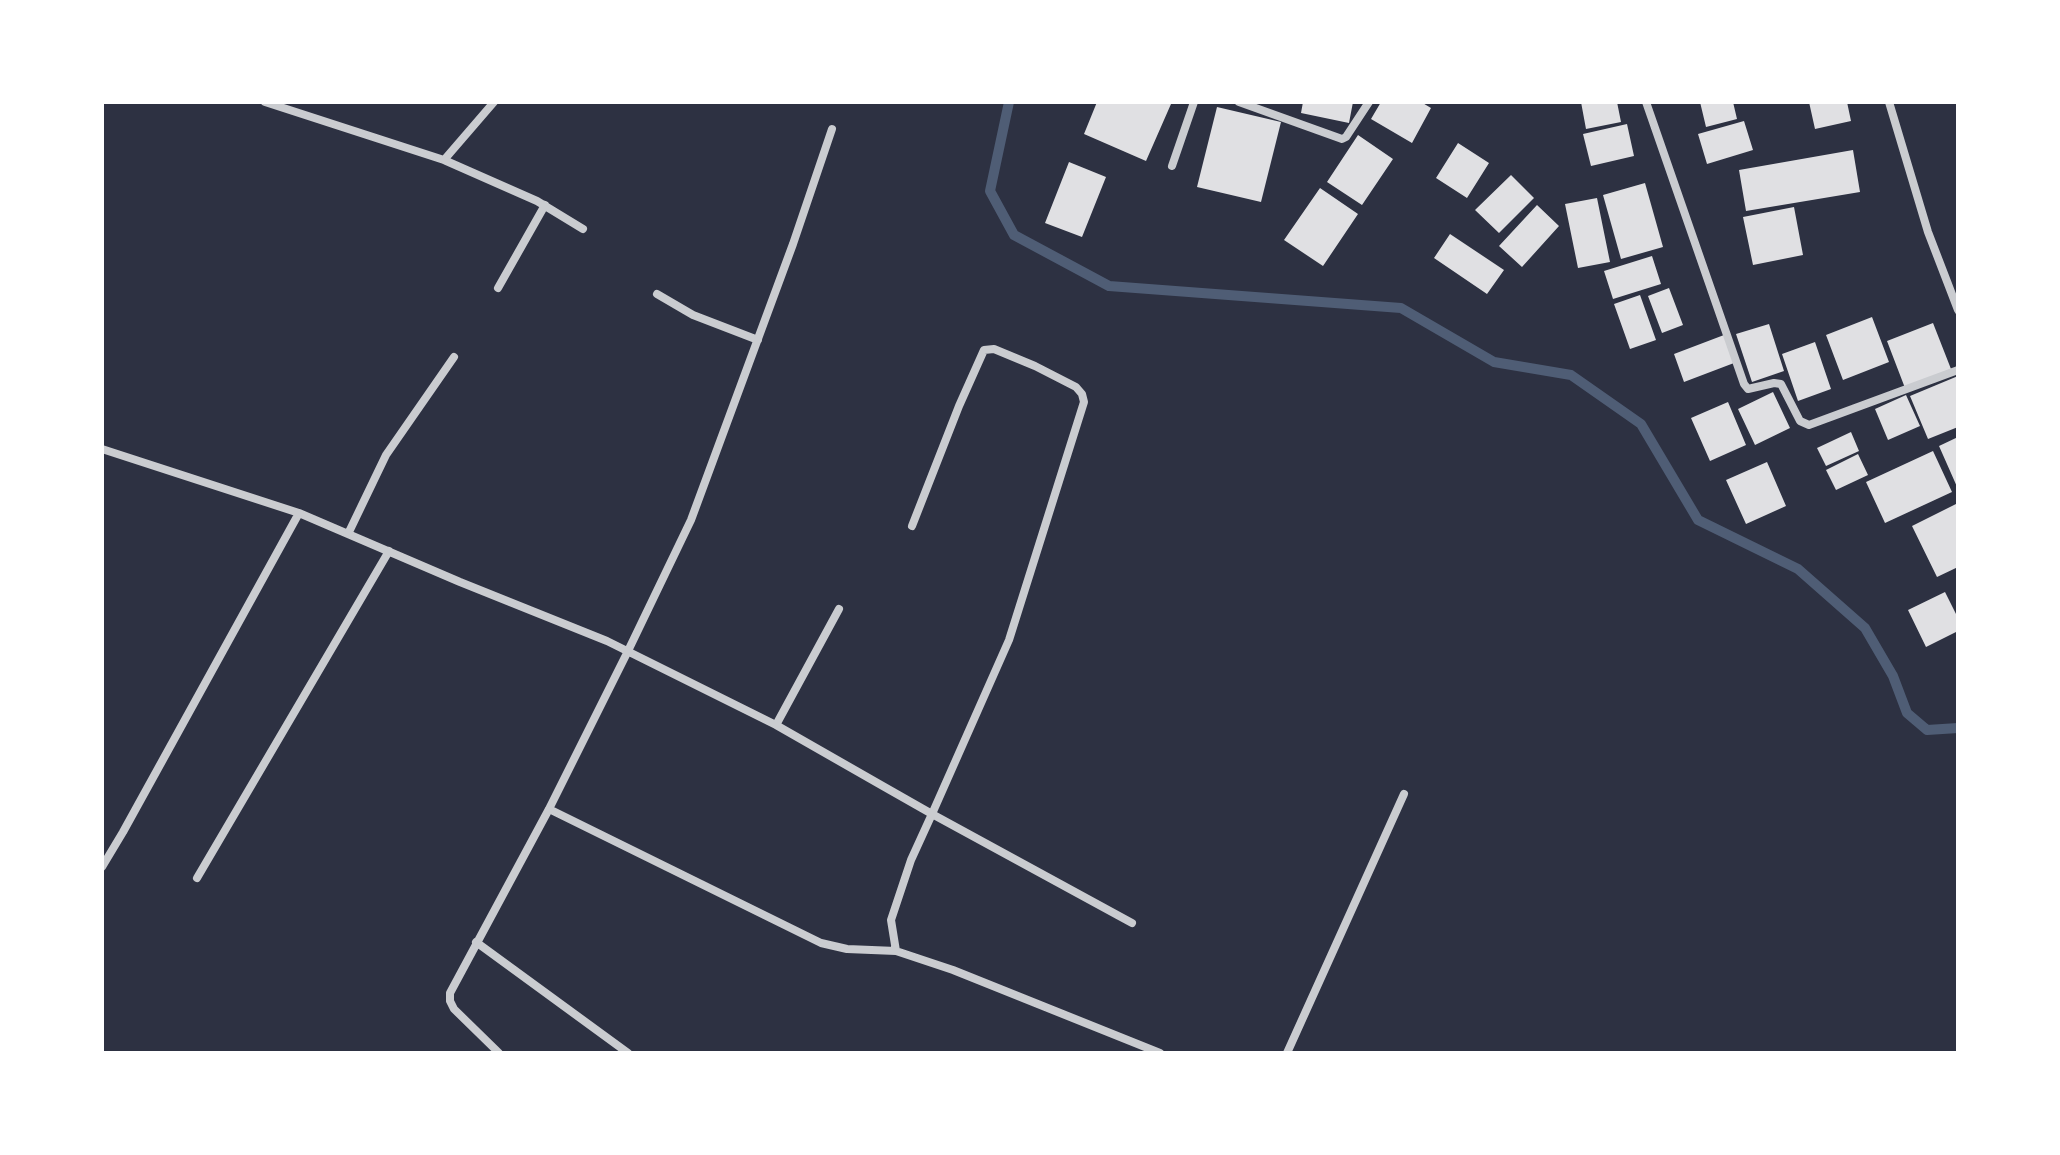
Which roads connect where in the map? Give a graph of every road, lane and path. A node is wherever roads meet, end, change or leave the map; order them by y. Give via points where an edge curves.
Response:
1 (265, 102) edge
2 (494, 102) edge
3 (1194, 102) edge
4 (1239, 102) edge
5 (1369, 102) edge
6 (1646, 102) edge
7 (1889, 102) edge
8 (832, 129) dead end
9 (444, 160) junction
10 (1172, 166) dead end
11 (545, 205) junction
12 (583, 229) dead end
13 (498, 288) dead end
14 (657, 294) dead end
15 (1958, 310) edge
16 (758, 340) junction
17 (454, 357) dead end
18 (1958, 370) edge
19 (102, 449) edge
20 (299, 513) junction
21 (912, 526) dead end
22 (348, 534) junction
23 (389, 551) junction
24 (839, 609) dead end
25 (628, 651) junction
26 (776, 725) junction
27 (1404, 794) dead end
28 (549, 809) junction
29 (932, 814) junction
30 (102, 867) edge
31 (197, 878) dead end
32 (1132, 923) dead end
33 (476, 942) junction
34 (896, 951) junction
35 (499, 1053) edge
36 (628, 1053) edge
37 (1160, 1053) edge
38 (1287, 1053) edge

1 - 9 street
2 - 9 street
3 - 10 street
4 - 5 street via 1339,139
6 - 18 street via 1748,389 1781,384 1800,421 1809,425
7 - 15 street
8 - 16 street
9 - 11 street
11 - 12 street
11 - 13 street
14 - 16 street via 693,315
16 - 25 street via 691,520
17 - 22 street via 386,455
19 - 20 street
20 - 22 street
20 - 30 street
21 - 29 street via 984,350 1035,366 1082,394 1084,402 1009,640
22 - 23 street
23 - 25 street
23 - 31 street
24 - 26 street
25 - 26 street
25 - 28 street
26 - 29 street
27 - 38 street
28 - 33 street
28 - 34 street via 821,943
29 - 32 street
29 - 34 street via 891,920
33 - 35 street via 450,1001
33 - 36 street
34 - 37 street

